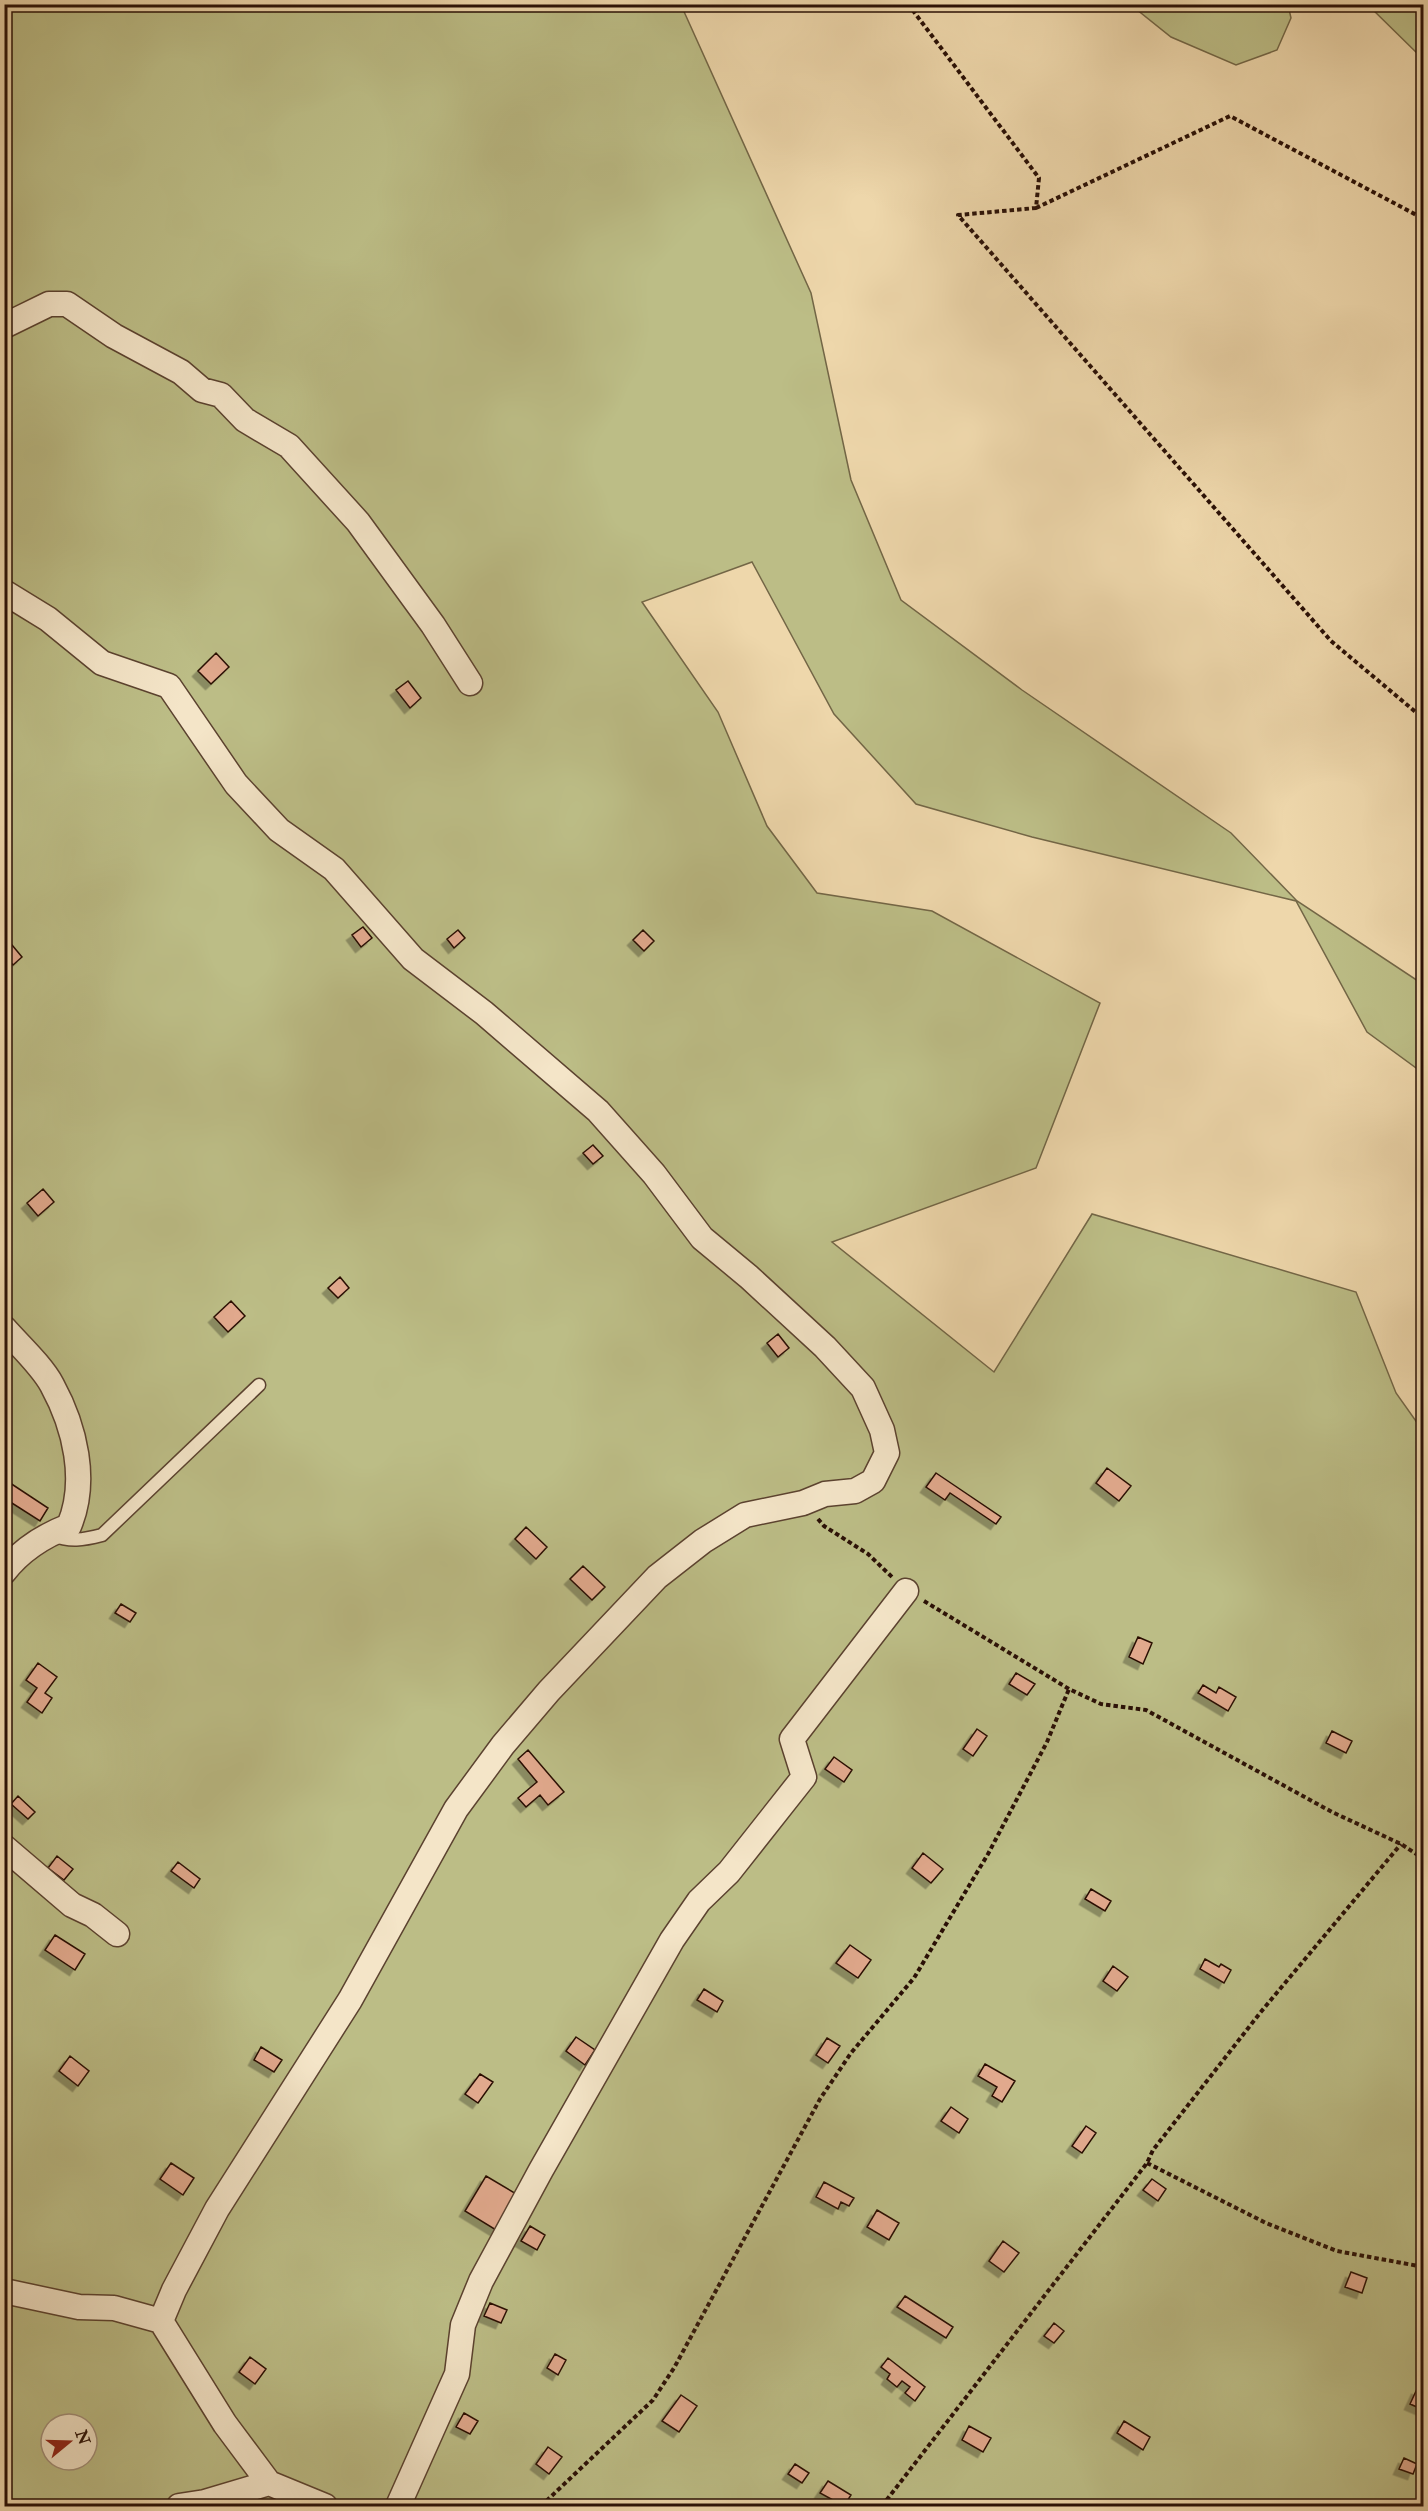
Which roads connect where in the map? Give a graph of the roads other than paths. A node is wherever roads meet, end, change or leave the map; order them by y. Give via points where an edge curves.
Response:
1 (4, 326) edge
2 (4, 592) edge
3 (470, 683) dead end
4 (4, 1328) edge
5 (259, 1385) dead end
6 (50, 1534) junction
7 (4, 1572) edge
8 (906, 1591) road end
9 (4, 1847) edge
10 (117, 1934) dead end
11 (4, 2291) edge
12 (161, 2321) junction
13 (269, 2484) junction
14 (179, 2506) edge
15 (325, 2506) edge
16 (398, 2506) edge

1 - 3 street via 49,304 67,304 114,336 181,372 202,390 221,395 245,420 289,446 358,522
2 - 12 street via 48,619 102,663 170,686 236,784 279,830 334,869 413,959 492,1020 598,1111 654,1174 702,1238 825,1347 863,1388 882,1430 887,1453 873,1481 855,1491 825,1494 803,1503 745,1515 703,1541 657,1577 549,1691 456,1809 350,2000 217,2209
4 - 6 street via 52,1383 77,1447 78,1506 69,1526
5 - 6 lane via 102,1535 68,1541
6 - 7 street via 14,1559
8 - 16 street via 792,1739 804,1777 729,1872 699,1901 672,1940 541,2170 481,2281 462,2325 457,2374
9 - 10 street via 72,1905
11 - 12 street via 79,2307 114,2308
12 - 13 street via 225,2424
13 - 14 street
13 - 15 street

